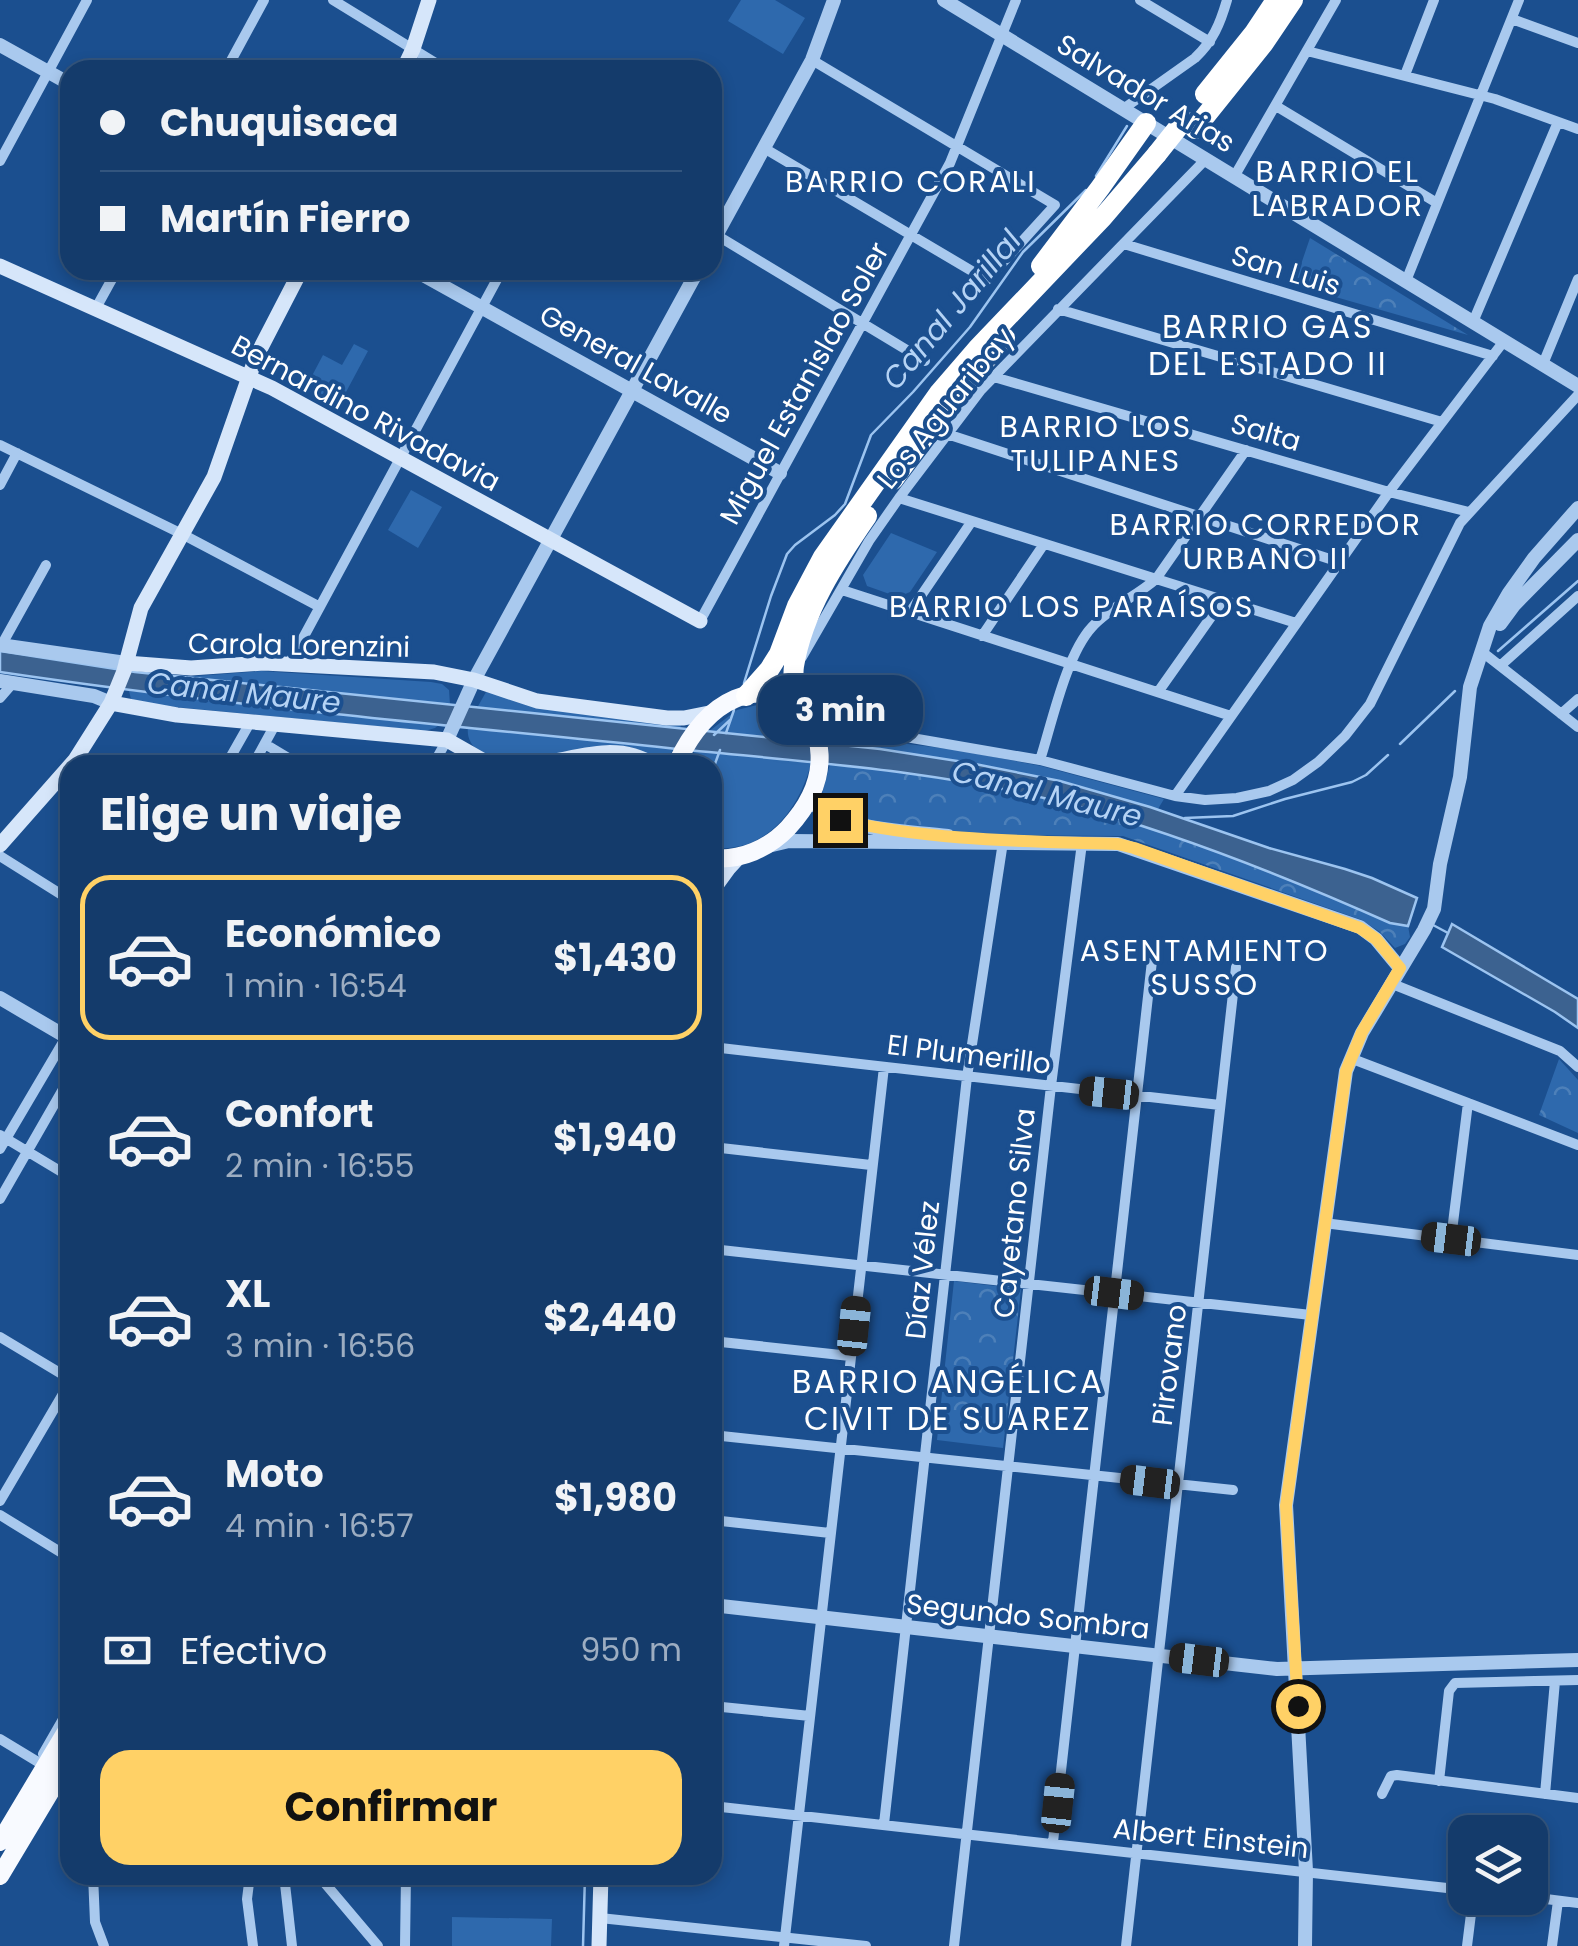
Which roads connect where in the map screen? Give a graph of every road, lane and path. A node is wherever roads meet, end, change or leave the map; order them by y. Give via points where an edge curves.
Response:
1 (87, 0) edge
2 (264, 0) edge
3 (333, 0) edge
4 (429, 0) edge
5 (834, 0) edge
6 (944, 0) edge
7 (1016, 0) edge
8 (1140, 0) edge
9 (1227, 0) edge
10 (1276, 0) edge
11 (1292, 0) edge
12 (1336, 0) edge
13 (1434, 0) edge
14 (1519, 0) edge
15 (1512, 19) junction
16 (1002, 35) junction
17 (1210, 42) junction
18 (1578, 43) edge
19 (0, 44) edge
20 (413, 49) junction
21 (1307, 51) junction
22 (231, 60) edge
23 (408, 60) edge
24 (431, 60) edge
25 (812, 60) junction
26 (48, 72) junction
27 (1405, 75) junction
28 (60, 79) edge
29 (1482, 96) junction
30 (1276, 106) junction
31 (1123, 109) junction
32 (1146, 122) junction
33 (1558, 122) junction
34 (1190, 125) junction
35 (1578, 129) edge
36 (958, 146) junction
37 (764, 148) junction
38 (1163, 158) junction
39 (1206, 159) junction
40 (0, 161) edge
41 (1234, 176) junction
42 (1437, 203) junction
43 (722, 223) edge
44 (910, 234) junction
45 (722, 242) edge
46 (1124, 244) junction
47 (0, 266) edge
48 (1578, 279) edge
49 (111, 280) edge
50 (296, 280) edge
51 (432, 280) edge
52 (496, 280) edge
53 (693, 280) edge
54 (1406, 281) junction
55 (96, 308) junction
56 (481, 308) junction
57 (1058, 309) junction
58 (1474, 322) junction
59 (862, 323) junction
60 (1504, 341) junction
61 (977, 348) junction
62 (1493, 356) junction
63 (924, 361) dead end
64 (1542, 364) junction
65 (249, 377) junction
66 (994, 377) junction
67 (1578, 386) edge
68 (632, 391) junction
69 (1578, 395) edge
70 (1442, 422) junction
71 (947, 434) junction
72 (0, 444) edge
73 (1246, 450) junction
74 (18, 453) junction
75 (402, 458) junction
76 (780, 473) junction
77 (0, 485) edge
78 (1389, 492) junction
79 (898, 498) junction
80 (1578, 508) edge
81 (1469, 512) junction
82 (1200, 516) junction
83 (972, 522) junction
84 (182, 534) junction
85 (551, 539) junction
86 (1578, 540) edge
87 (1044, 544) junction
88 (1339, 562) junction
89 (46, 564) dead end
90 (1156, 579) junction
91 (842, 590) junction
92 (1578, 596) edge
93 (1222, 600) junction
94 (320, 607) junction
95 (910, 612) junction
96 (700, 621) joint
97 (1296, 623) junction
98 (982, 636) junction
99 (0, 646) edge
100 (1482, 648) junction
101 (289, 664) junction
102 (1071, 664) junction
103 (1500, 666) junction
104 (125, 667) junction
105 (794, 668) junction
106 (474, 680) junction
107 (6, 682) edge
108 (1158, 692) junction
109 (114, 696) junction
110 (746, 696) junction
111 (0, 698) edge
112 (1578, 699) edge
113 (714, 712) junction
114 (802, 713) junction
115 (1561, 714) junction
116 (1231, 716) junction
117 (251, 720) junction
118 (276, 723) junction
119 (1578, 727) edge
120 (451, 733) junction
121 (265, 744) junction
122 (83, 755) edge
123 (232, 755) edge
124 (259, 755) edge
125 (283, 755) edge
126 (439, 755) edge
127 (478, 755) edge
128 (582, 755) edge
129 (634, 755) edge
130 (681, 755) edge
131 (1040, 760) junction
132 (60, 782) edge
133 (1174, 796) junction
134 (808, 800) junction
135 (1003, 842) junction
136 (1082, 843) junction
137 (0, 845) edge
138 (761, 848) junction
139 (0, 856) edge
140 (739, 857) junction
141 (722, 858) edge
142 (722, 877) edge
143 (60, 894) edge
144 (1153, 952) dead end
145 (1236, 967) dead end
146 (1400, 968) junction
147 (1390, 983) junction
148 (0, 998) edge
149 (60, 1031) edge
150 (722, 1048) edge
151 (60, 1050) edge
152 (1350, 1058) junction
153 (884, 1067) junction
154 (1578, 1067) edge
155 (966, 1077) junction
156 (1051, 1086) junction
157 (60, 1095) edge
158 (1138, 1096) junction
159 (1468, 1103) junction
160 (1220, 1105) junction
161 (2, 1141) edge
162 (1578, 1146) edge
163 (722, 1149) edge
164 (28, 1152) junction
165 (871, 1165) junction
166 (60, 1171) edge
167 (0, 1199) edge
168 (1324, 1222) junction
169 (1451, 1239) junction
170 (722, 1250) edge
171 (1578, 1255) edge
172 (860, 1265) junction
173 (944, 1274) junction
174 (1029, 1283) junction
175 (1114, 1293) junction
176 (1199, 1302) junction
177 (1311, 1315) junction
178 (0, 1336) edge
179 (722, 1343) edge
180 (850, 1356) junction
181 (60, 1374) edge
182 (60, 1397) edge
183 (722, 1435) edge
184 (841, 1448) junction
185 (925, 1458) junction
186 (1009, 1467) junction
187 (1094, 1476) junction
188 (1178, 1486) junction
189 (1234, 1490) dead end
190 (0, 1501) edge
191 (0, 1515) edge
192 (722, 1521) edge
193 (830, 1533) junction
194 (60, 1552) edge
195 (722, 1606) edge
196 (820, 1618) junction
197 (906, 1627) junction
198 (990, 1636) junction
199 (1074, 1646) junction
200 (1159, 1656) junction
201 (1578, 1660) edge
202 (1296, 1670) junction
203 (1578, 1680) edge
204 (1555, 1681) junction
205 (722, 1707) edge
206 (810, 1716) junction
207 (60, 1724) edge
208 (0, 1739) edge
209 (60, 1742) edge
210 (38, 1762) junction
211 (60, 1775) edge
212 (60, 1779) edge
213 (1440, 1782) junction
214 (54, 1785) junction
215 (1382, 1794) dead end
216 (1544, 1794) junction
217 (1578, 1798) edge
218 (722, 1807) edge
219 (799, 1814) junction
220 (884, 1824) junction
221 (0, 1826) edge
222 (968, 1833) junction
223 (0, 1842) edge
224 (1054, 1842) junction
225 (1137, 1852) junction
226 (1306, 1871) junction
227 (0, 1876) edge
228 (93, 1885) edge
229 (249, 1885) edge
230 (285, 1885) edge
231 (326, 1885) edge
232 (403, 1885) edge
233 (601, 1885) edge
234 (1448, 1888) edge
235 (1548, 1900) edge
236 (1558, 1901) junction
237 (1578, 1903) edge
238 (1471, 1915) edge
239 (600, 1918) junction
240 (784, 1942) edge
241 (104, 1946) edge
242 (253, 1946) edge
243 (292, 1946) edge
244 (378, 1946) edge
245 (405, 1946) edge
246 (599, 1946) edge
247 (866, 1946) edge
248 (954, 1946) edge
249 (1126, 1946) edge
250 (1305, 1946) edge
251 (1467, 1946) edge
252 (1552, 1946) edge

1 - 26 street
2 - 22 street
3 - 20 street
4 - 20 main road
5 - 25 street
6 - 16 street, Salvador Arias
7 - 16 street, Miguel Estanislao Soler
8 - 17 street
9 - 17 street
10 - 34 highway
11 - 34 highway via 1264,43
12 - 21 street
13 - 27 street
14 - 15 street
15 - 18 street
15 - 29 street
16 - 31 street, Salvador Arias
16 - 36 street, Miguel Estanislao Soler
17 - 31 street
19 - 26 street
20 - 23 main road
20 - 24 street
21 - 27 street
21 - 30 street
25 - 36 street
25 - 37 street
26 - 28 street
26 - 40 street
27 - 29 street
29 - 33 street
29 - 42 street
30 - 41 street
30 - 42 street
31 - 32 street, Salvador Arias
32 - 39 street, Salvador Arias
32 - 61 highway
33 - 35 street
33 - 58 street
34 - 38 highway
36 - 44 street, Miguel Estanislao Soler
36 - 44 street via 1055,205 987,280
37 - 43 street
37 - 44 street
38 - 61 highway
38 - 105 highway via 1112,227 952,399 876,502 810,614
39 - 41 street, Salvador Arias
39 - 46 street, Los Aguaribay
41 - 54 street, Salvador Arias
42 - 54 street
44 - 59 street, Miguel Estanislao Soler
45 - 59 street
46 - 57 street, Los Aguaribay
46 - 62 street, San Luis
47 - 55 main road, Bernardino Rivadavia
48 - 64 street
49 - 55 street
50 - 65 main road
51 - 56 street, General Lavalle
52 - 56 street
53 - 68 street
54 - 58 street, Salvador Arias
55 - 65 main road, Bernardino Rivadavia
56 - 68 street, General Lavalle
56 - 75 street
57 - 66 street, Los Aguaribay
57 - 70 street
58 - 60 street, Salvador Arias
59 - 63 street
59 - 76 street, Miguel Estanislao Soler
60 - 62 street
60 - 64 street, Salvador Arias
61 - 110 highway via 840,530 769,670
62 - 70 street
64 - 67 street, Salvador Arias
65 - 75 main road, Bernardino Rivadavia
65 - 84 main road via 214,476
66 - 71 street, Los Aguaribay
66 - 73 street, Salta
68 - 76 street, General Lavalle
68 - 85 street
69 - 81 street
70 - 78 street
71 - 79 street, Los Aguaribay
71 - 82 street
72 - 74 street
73 - 78 street, Salta
73 - 82 street
74 - 77 street
74 - 84 street
75 - 85 main road, Bernardino Rivadavia
75 - 94 street
76 - 96 street, Miguel Estanislao Soler
78 - 81 street, Salta
78 - 88 street
79 - 83 street
79 - 91 street, Los Aguaribay
80 - 100 street via 1516,582
81 - 133 street via 1370,704 1346,736 1269,791 1221,800
82 - 88 street
82 - 90 street
83 - 87 street
83 - 95 street
84 - 94 street
84 - 104 main road via 139,614
85 - 96 main road, Bernardino Rivadavia
85 - 106 street
86 - 100 street
87 - 90 street
87 - 98 street
88 - 97 street
89 - 99 street
90 - 93 street
90 - 102 street via 1092,628
91 - 95 street
91 - 105 street, Los Aguaribay
92 - 103 street
93 - 97 street
93 - 108 street
94 - 101 street
95 - 98 street
97 - 116 street
98 - 102 street
99 - 104 street, Carola Lorenzini
100 - 103 street
100 - 146 street via 1470,686 1436,902
101 - 104 main road, Carola Lorenzini
101 - 106 main road, Carola Lorenzini
102 - 108 street
102 - 131 street
103 - 115 street
104 - 109 main road
105 - 114 highway
106 - 113 main road, Carola Lorenzini via 545,702 667,718
106 - 120 street
107 - 109 street
107 - 111 street
108 - 116 street
109 - 117 main road via 152,712
109 - 122 main road
110 - 113 highway
110 - 114 highway via 780,696
112 - 115 street
113 - 130 highway
114 - 131 street via 849,735 906,737
114 - 134 highway via 818,743 820,764
115 - 119 street
116 - 133 street
117 - 118 main road
117 - 123 street
118 - 120 main road
118 - 121 street
120 - 126 street
120 - 127 main road
121 - 124 street
121 - 125 street
128 - 129 main road
131 - 133 street
132 - 137 main road
134 - 135 street via 824,813 865,826
134 - 138 highway
135 - 136 street
135 - 138 street via 789,841
135 - 155 street, Díaz Vélez
136 - 146 street via 1134,848 1350,923 1370,934
136 - 156 street, Cayetano Silva
138 - 140 highway
139 - 143 street
140 - 141 highway
140 - 142 main road
144 - 158 street
145 - 160 street, Pirovano
146 - 147 street
147 - 152 street
147 - 154 street via 1560,1051
148 - 149 street
150 - 153 street, El Plumerillo
151 - 161 street
152 - 159 street
152 - 168 street
153 - 155 street, El Plumerillo
153 - 165 street
155 - 156 street, El Plumerillo
155 - 173 street, Díaz Vélez
156 - 158 street, El Plumerillo
156 - 174 street, Cayetano Silva
157 - 164 street
158 - 160 street, El Plumerillo
158 - 175 street
159 - 162 street
159 - 169 street
160 - 176 street, Pirovano
161 - 164 street
163 - 165 street
164 - 166 street
164 - 167 street
165 - 172 street
168 - 169 street
168 - 177 street
169 - 171 street
170 - 172 street
172 - 173 street
172 - 180 street
173 - 174 street
173 - 185 street, Díaz Vélez
174 - 175 street
174 - 186 street, Cayetano Silva
175 - 176 street
175 - 187 street
176 - 177 street
176 - 188 street, Pirovano
177 - 202 street via 1286,1506
178 - 181 street
179 - 180 street
180 - 184 street
182 - 190 street
183 - 184 street
184 - 185 street
184 - 193 street
185 - 186 street
185 - 197 street, Díaz Vélez
186 - 187 street
186 - 198 street, Cayetano Silva
187 - 188 street
187 - 199 street
188 - 189 street
188 - 200 street, Pirovano
191 - 194 street
192 - 193 street
193 - 196 street
195 - 196 street, Segundo Sombra
196 - 197 street, Segundo Sombra
196 - 206 street
197 - 198 street, Segundo Sombra
197 - 220 street, Díaz Vélez
198 - 199 street, Segundo Sombra
198 - 222 street, Cayetano Silva
199 - 200 street, Segundo Sombra
199 - 224 street
200 - 202 street, Segundo Sombra
200 - 225 street, Pirovano
201 - 202 street, Segundo Sombra
202 - 226 street
203 - 204 street
204 - 213 street via 1452,1685
204 - 216 street
205 - 206 street
206 - 219 street
207 - 210 street
208 - 210 street
209 - 223 highway
210 - 221 street
211 - 214 highway
212 - 214 street
213 - 215 street via 1391,1776
213 - 216 street
214 - 227 highway
216 - 217 street
218 - 219 street, Albert Einstein
219 - 220 street, Albert Einstein
219 - 240 street
220 - 222 street, Albert Einstein
222 - 224 street, Albert Einstein
222 - 248 street, Cayetano Silva
224 - 225 street, Albert Einstein
225 - 226 street, Albert Einstein
225 - 249 street, Pirovano
226 - 234 street, Albert Einstein
226 - 250 street
228 - 241 street
229 - 242 street
230 - 243 street
231 - 244 street
232 - 245 street
233 - 239 main road
235 - 236 street
236 - 237 street
236 - 252 street
238 - 251 street
239 - 240 street
239 - 246 main road
240 - 247 street

